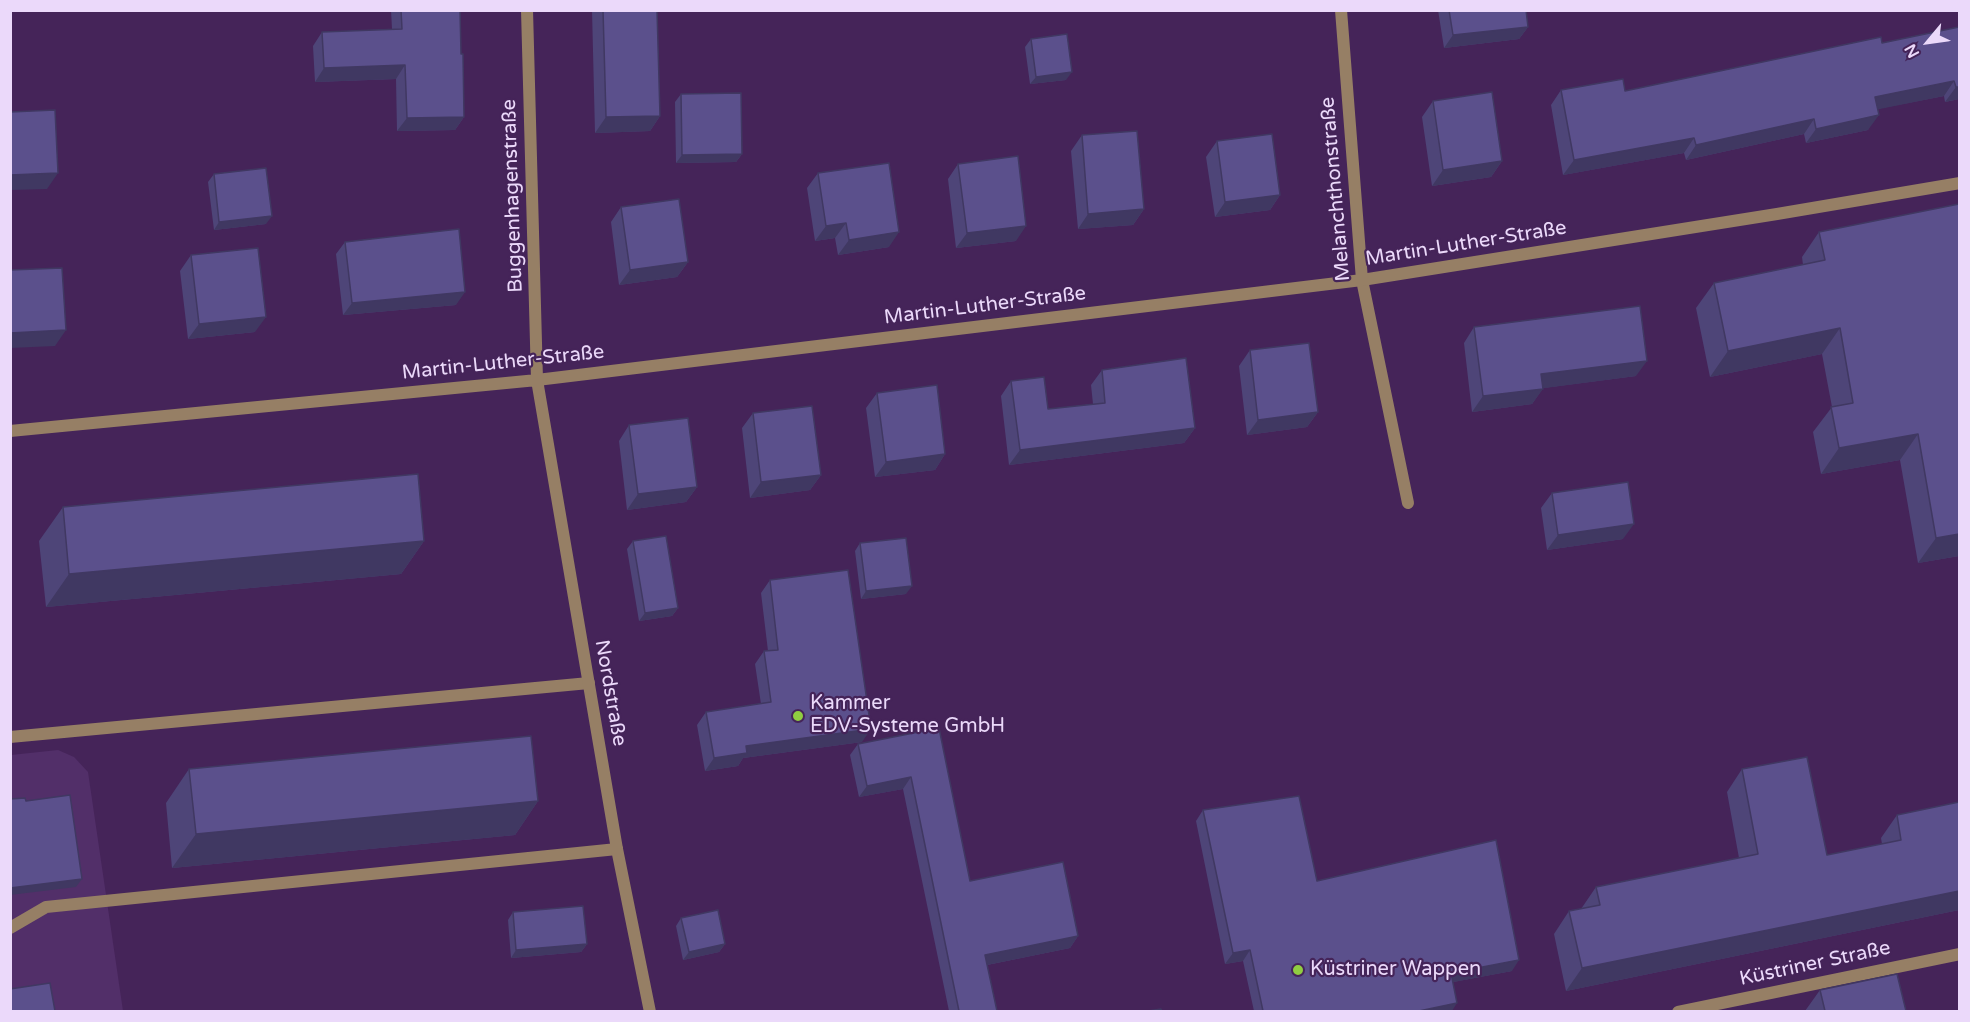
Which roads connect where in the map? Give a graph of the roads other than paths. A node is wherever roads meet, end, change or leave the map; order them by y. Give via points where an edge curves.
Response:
1 (527, 10) edge
2 (1341, 10) edge
3 (1959, 183) edge
4 (1362, 280) junction
5 (537, 380) junction
6 (10, 431) edge
7 (1408, 503) dead end
8 (589, 683) junction
9 (10, 737) edge
10 (617, 849) junction
11 (10, 928) edge
12 (1959, 954) edge
13 (650, 1011) edge
14 (1678, 1011) edge

1 - 5 street, Buggenhagenstraße
2 - 4 street, Melanchthonstraße
3 - 4 street, Martin-Luther-Straße
4 - 5 street, Martin-Luther-Straße
4 - 7 street, Melanchthonstraße
5 - 6 street, Martin-Luther-Straße
5 - 8 street, Nordstraße
8 - 9 street
8 - 10 street, Nordstraße
10 - 11 street via 46,907
10 - 13 street, Nordstraße
12 - 14 street, Küstriner Straße

